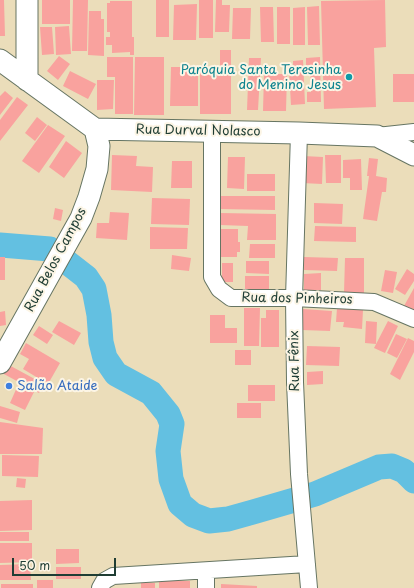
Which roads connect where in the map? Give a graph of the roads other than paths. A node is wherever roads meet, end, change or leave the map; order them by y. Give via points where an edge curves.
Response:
1 (27, 0) edge
2 (0, 60) edge
3 (27, 80) junction
4 (95, 129) junction
5 (212, 132) junction
6 (414, 132) edge
7 (299, 133) junction
8 (377, 136) junction
9 (414, 155) edge
10 (294, 298) junction
11 (414, 319) edge
12 (0, 363) edge
13 (307, 564) junction
14 (206, 571) junction
15 (100, 588) edge
16 (206, 588) edge
17 (309, 588) edge

1 - 3 street
2 - 3 street
3 - 4 street
4 - 5 street, Rua Durval Nolasco
4 - 12 street, Rua Belos Campos via 99,146 97,169 89,197 73,234
5 - 7 street, Rua Durval Nolasco
5 - 10 street, Rua dos Pinheiros via 212,277 219,289 231,298
6 - 8 street
7 - 8 street, Rua Durval Nolasco
7 - 10 street, Rua Fênix
8 - 9 street, Rua Durval Nolasco
10 - 11 street, Rua dos Pinheiros via 374,302
10 - 13 street, Rua Fênix via 299,474
13 - 14 street
13 - 17 street, Rua Fênix
14 - 15 street via 113,576
14 - 16 street

